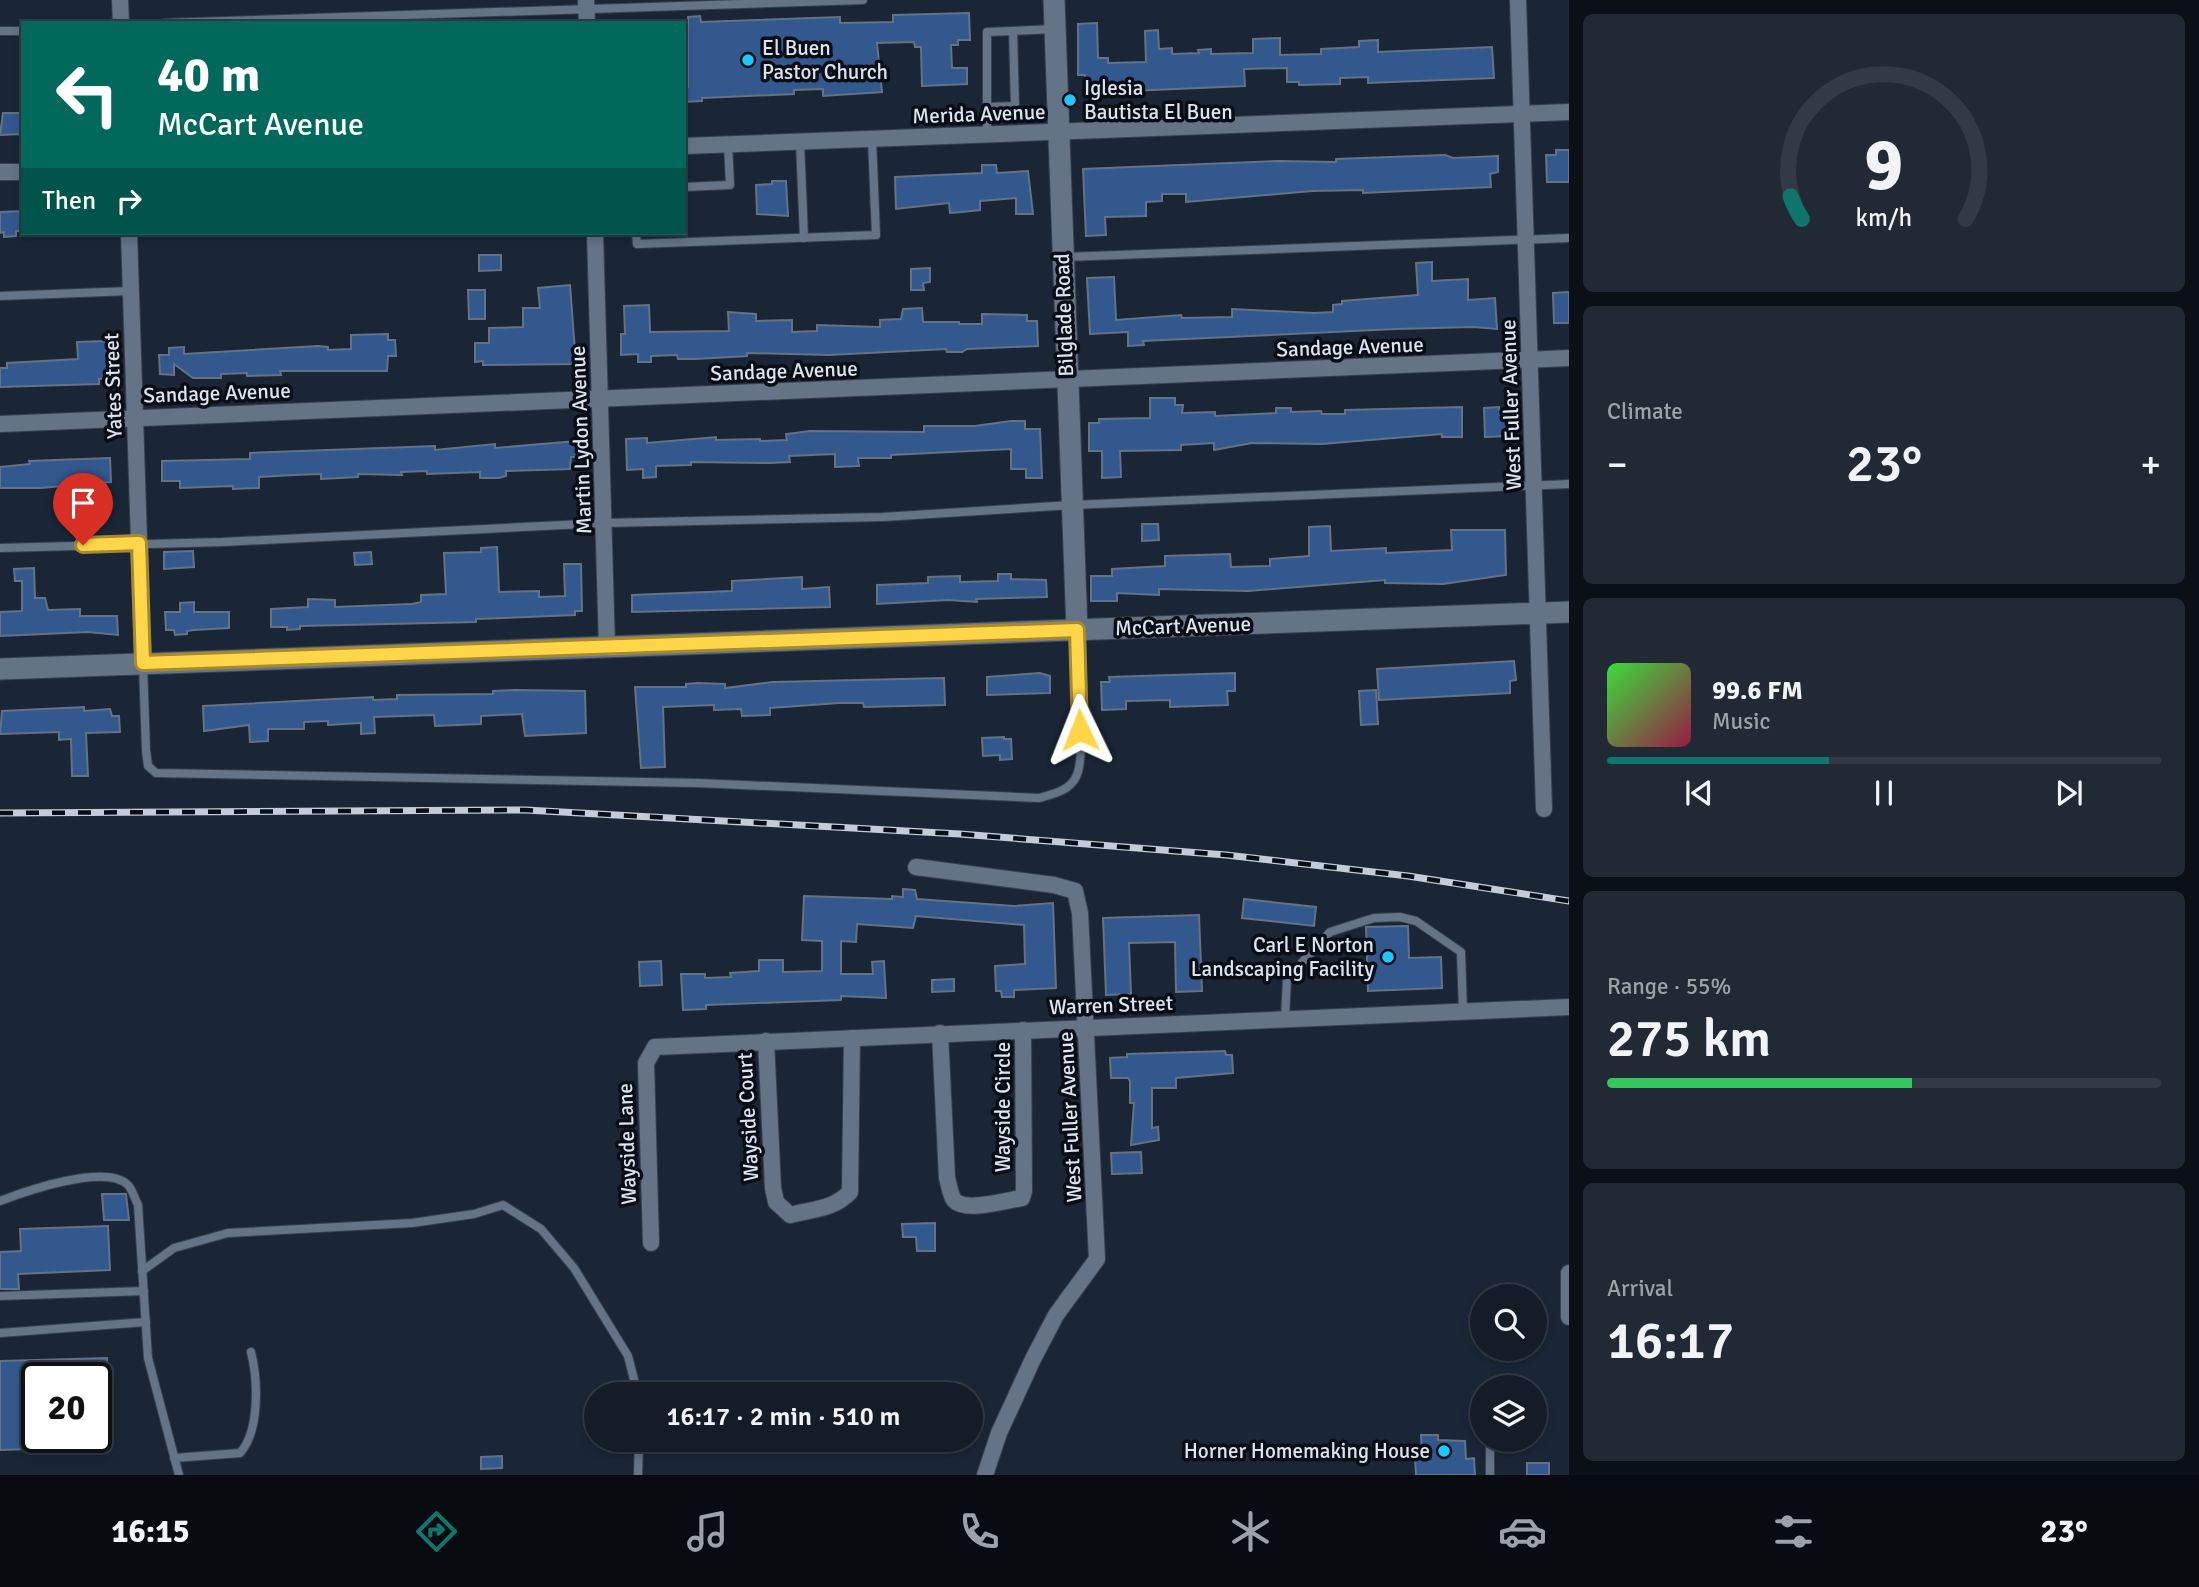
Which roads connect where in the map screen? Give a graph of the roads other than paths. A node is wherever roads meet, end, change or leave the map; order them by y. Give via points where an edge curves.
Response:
1 (120, 0) edge
2 (863, 0) edge
3 (1054, 0) edge
4 (1518, 0) edge
5 (586, 11) edge
6 (121, 21) edge
7 (234, 21) edge
8 (1055, 29) junction
9 (21, 31) edge
10 (1013, 31) junction
11 (0, 32) edge
12 (989, 107) junction
13 (1569, 112) edge
14 (1523, 114) junction
15 (1059, 132) junction
16 (988, 134) junction
17 (872, 139) junction
18 (800, 142) junction
19 (728, 144) junction
20 (686, 146) edge
21 (0, 172) edge
22 (21, 172) edge
23 (686, 187) edge
24 (129, 235) edge
25 (595, 235) edge
26 (636, 235) edge
27 (804, 237) junction
28 (1569, 238) edge
29 (1527, 241) junction
30 (1062, 257) junction
31 (131, 291) junction
32 (0, 296) edge
33 (1569, 358) edge
34 (1530, 360) junction
35 (1066, 379) junction
36 (601, 399) junction
37 (135, 418) junction
38 (0, 424) edge
39 (1569, 484) edge
40 (1534, 485) junction
41 (1072, 505) junction
42 (604, 523) junction
43 (139, 543) junction
44 (0, 548) edge
45 (1569, 612) edge
46 (1538, 614) junction
47 (1077, 630) junction
48 (607, 647) junction
49 (143, 663) junction
50 (0, 669) edge
51 (1544, 809) dead end
52 (916, 867) dead end
53 (1569, 1007) edge
54 (1463, 1011) junction
55 (1285, 1018) junction
56 (1087, 1027) junction
57 (1023, 1030) junction
58 (940, 1033) junction
59 (852, 1038) junction
60 (766, 1041) junction
61 (655, 1046) joint
62 (0, 1201) edge
63 (651, 1243) dead end
64 (142, 1272) junction
65 (1568, 1273) edge
66 (144, 1290) junction
67 (0, 1296) edge
68 (1569, 1317) edge
69 (146, 1322) junction
70 (0, 1333) edge
71 (251, 1352) dead end
72 (635, 1382) edge
73 (639, 1452) edge
74 (1490, 1452) edge
75 (174, 1458) junction
76 (178, 1475) edge
77 (638, 1475) edge
78 (985, 1475) edge
79 (1490, 1475) edge

1 - 6 street
2 - 5 lane
3 - 8 main road, Bilglade Road
4 - 14 street, West Fuller Avenue
5 - 7 lane
8 - 10 lane
8 - 15 main road, Bilglade Road
9 - 11 lane
10 - 12 lane via 987,32
10 - 12 lane via 1015,106
12 - 16 lane
13 - 14 street, Merida Avenue
14 - 15 street, Merida Avenue
14 - 29 street, West Fuller Avenue
15 - 16 street, Merida Avenue
15 - 30 main road, Bilglade Road
16 - 17 street, Merida Avenue
17 - 18 street, Merida Avenue
17 - 27 lane via 876,235
18 - 19 street, Merida Avenue
18 - 27 lane
19 - 20 street, Merida Avenue
19 - 23 lane via 730,185
21 - 22 street
24 - 31 street, Yates Street
25 - 36 street, Martin Lydon Avenue
26 - 27 lane via 637,244
28 - 29 lane
29 - 30 lane
29 - 34 street, West Fuller Avenue
30 - 35 main road, Bilglade Road
31 - 32 lane
31 - 37 street, Yates Street
33 - 34 street, Sandage Avenue
34 - 35 street, Sandage Avenue
34 - 40 street, West Fuller Avenue
35 - 36 street, Sandage Avenue
35 - 41 main road, Bilglade Road
36 - 37 street, Sandage Avenue
36 - 42 street, Martin Lydon Avenue
37 - 38 street, Sandage Avenue
37 - 43 street, Yates Street
39 - 40 lane
40 - 41 lane
40 - 46 street, West Fuller Avenue
41 - 42 lane via 883,517
41 - 47 main road, Bilglade Road
42 - 43 lane
42 - 48 street, Martin Lydon Avenue
43 - 44 lane
43 - 49 street, Yates Street
45 - 46 main road, McCart Avenue
46 - 47 main road, McCart Avenue
46 - 51 street, West Fuller Avenue
47 - 48 main road, McCart Avenue
47 - 49 lane via 1077,777 1063,791 1039,798 698,783 156,773 148,766 146,750
48 - 49 main road, McCart Avenue
49 - 50 main road, McCart Avenue
52 - 56 street, West Fuller Avenue via 1075,891
53 - 54 street, Warren Street
54 - 55 street, Warren Street
54 - 55 lane via 1461,952 1416,921 1400,916 1374,918 1330,932 1287,979
55 - 56 street, Warren Street
56 - 57 street, Warren Street
56 - 78 street, West Fuller Avenue via 1097,1259 1056,1315 1032,1359
57 - 58 street, Warren Street
57 - 58 street, Wayside Circle via 1026,1157 1022,1198 978,1206 952,1198 947,1178
58 - 59 street, Warren Street
59 - 60 street, Warren Street
59 - 60 street, Wayside Court via 850,1192 826,1209 790,1215 776,1202 773,1188
60 - 61 street, Warren Street
61 - 63 street, Wayside Lane via 646,1063
62 - 64 lane via 83,1178 112,1176 128,1185 138,1205
64 - 66 lane
64 - 72 lane via 174,1248 215,1236 412,1223 503,1205 541,1229 573,1268 628,1356
65 - 68 street
66 - 67 lane
66 - 69 lane
69 - 70 lane
69 - 75 lane via 148,1358
71 - 75 lane via 255,1370 250,1442 240,1453
73 - 77 lane
74 - 79 lane
75 - 76 lane

